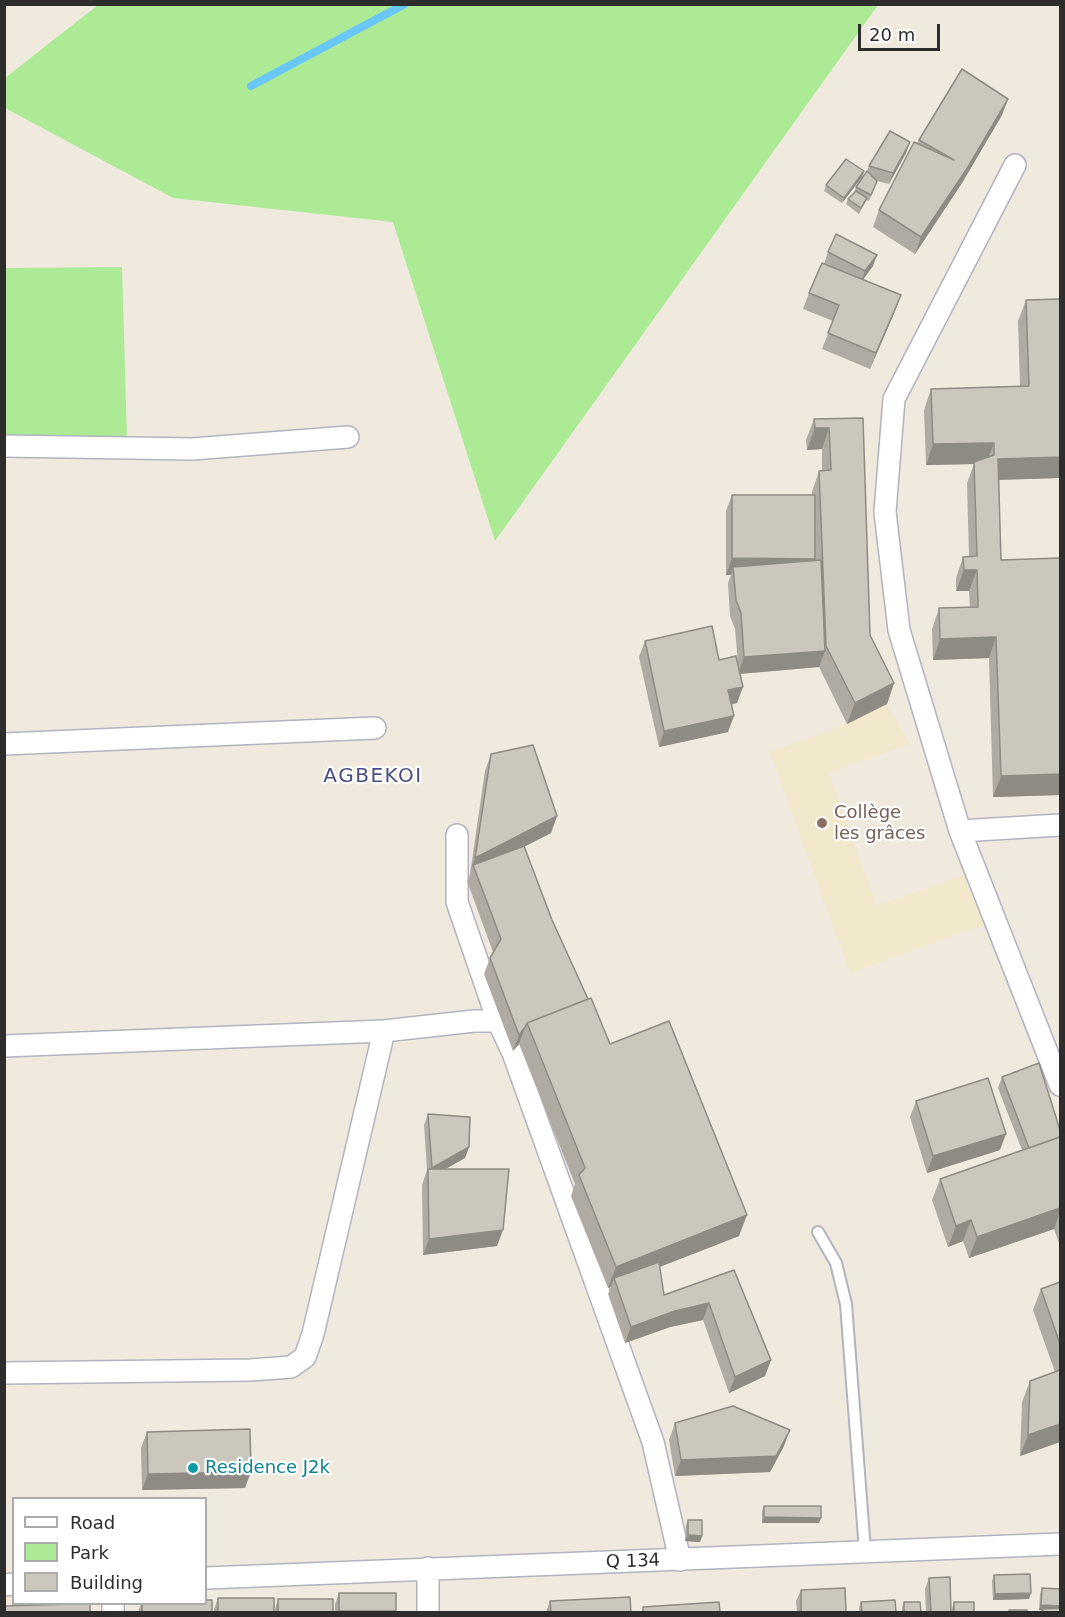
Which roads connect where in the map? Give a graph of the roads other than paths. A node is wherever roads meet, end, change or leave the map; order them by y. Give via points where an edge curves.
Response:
1 (1015, 165) dead end
2 (348, 437) dead end
3 (4, 446) edge
4 (375, 728) dead end
5 (4, 744) edge
6 (1060, 825) edge
7 (960, 831) junction
8 (457, 835) dead end
9 (498, 1021) junction
10 (384, 1031) junction
11 (4, 1046) edge
12 (1060, 1085) edge
13 (818, 1232) dead end
14 (4, 1373) edge
15 (1059, 1548) edge
16 (865, 1551) junction
17 (680, 1560) junction
18 (428, 1568) junction
19 (207, 1578) edge
20 (428, 1612) edge

1 - 7 street via 894,399 889,455 885,512 899,630
2 - 3 street via 192,449
4 - 5 street
6 - 7 street
7 - 12 street
8 - 9 street via 457,902
9 - 10 street
9 - 17 street via 513,1053 653,1442
10 - 11 street
10 - 14 street via 305,1357 291,1367 250,1370
13 - 16 lane via 836,1263 846,1304
15 - 16 street, Q 134
16 - 17 street, Q 134
17 - 18 street, Q 134
18 - 19 street, Q 134
18 - 20 street

